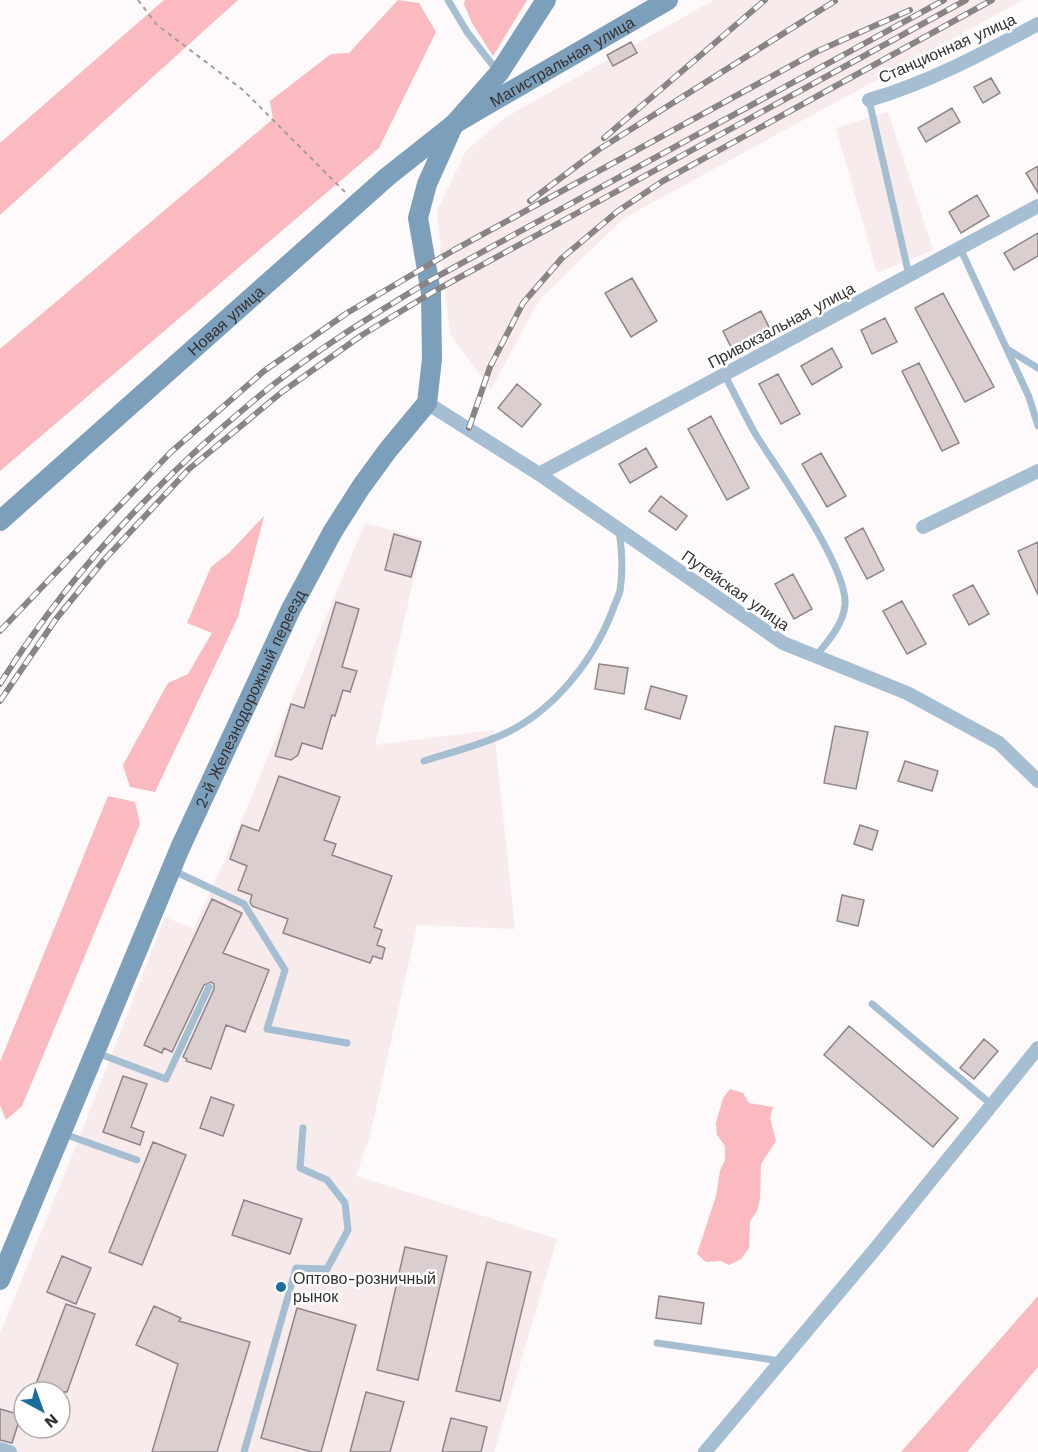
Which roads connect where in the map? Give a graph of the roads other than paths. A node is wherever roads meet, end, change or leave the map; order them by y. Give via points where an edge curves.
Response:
1 (449, 0) edge
2 (546, 0) edge
3 (668, 0) edge
4 (1038, 24) edge
5 (498, 73) junction
6 (869, 100) joint
7 (454, 124) junction
8 (1038, 206) edge
9 (960, 248) junction
10 (909, 275) junction
11 (1007, 349) junction
12 (1038, 368) edge
13 (724, 374) junction
14 (427, 403) junction
15 (1038, 426) edge
16 (1038, 471) edge
17 (539, 474) junction
18 (0, 521) edge
19 (923, 527) dead end
20 (619, 530) junction
21 (816, 657) junction
22 (424, 761) dead end
23 (1038, 781) edge
24 (171, 870) junction
25 (209, 987) dead end
26 (872, 1004) dead end
27 (347, 1043) dead end
28 (1038, 1048) edge
29 (95, 1053) junction
30 (992, 1105) junction
31 (303, 1128) dead end
32 (61, 1134) junction
33 (137, 1160) dead end
34 (0, 1280) edge
35 (657, 1343) dead end
36 (781, 1361) junction
37 (0, 1449) edge
38 (10, 1452) edge
39 (244, 1452) edge
40 (705, 1452) edge

1 - 5 lane
2 - 5 street
3 - 7 street, Магистральная улица
4 - 6 street, Станционная улица via 897,92
5 - 7 street
6 - 10 lane
7 - 14 street via 427,184 418,218 431,293 432,358
7 - 18 street, Новая улица via 356,204
8 - 9 street, Привокзальная улица
9 - 10 street, Привокзальная улица
9 - 11 lane
10 - 13 street, Привокзальная улица
11 - 12 lane
11 - 15 lane
13 - 17 street, Привокзальная улица
13 - 21 lane via 826,550 841,583 845,604 840,624
14 - 17 street, Путейская улица
14 - 24 street, 2-й Железнодорожный переезд via 388,450 333,531 291,609
16 - 19 street
17 - 20 street, Путейская улица
20 - 21 street, Путейская улица via 783,643
20 - 22 lane via 620,591 606,627 580,672 546,705 506,734
21 - 23 street, Путейская улица via 907,693 999,743
24 - 27 lane via 244,904 285,970 267,1029
24 - 29 street, 2-й Железнодорожный переезд
25 - 29 lane via 166,1079
26 - 30 lane
28 - 30 street
29 - 32 street, 2-й Железнодорожный переезд
30 - 36 street
31 - 39 lane via 300,1168 327,1180 345,1203 348,1230 327,1269 296,1268
32 - 33 lane
32 - 34 street, 2-й Железнодорожный переезд
35 - 36 lane
36 - 40 street
37 - 38 street

